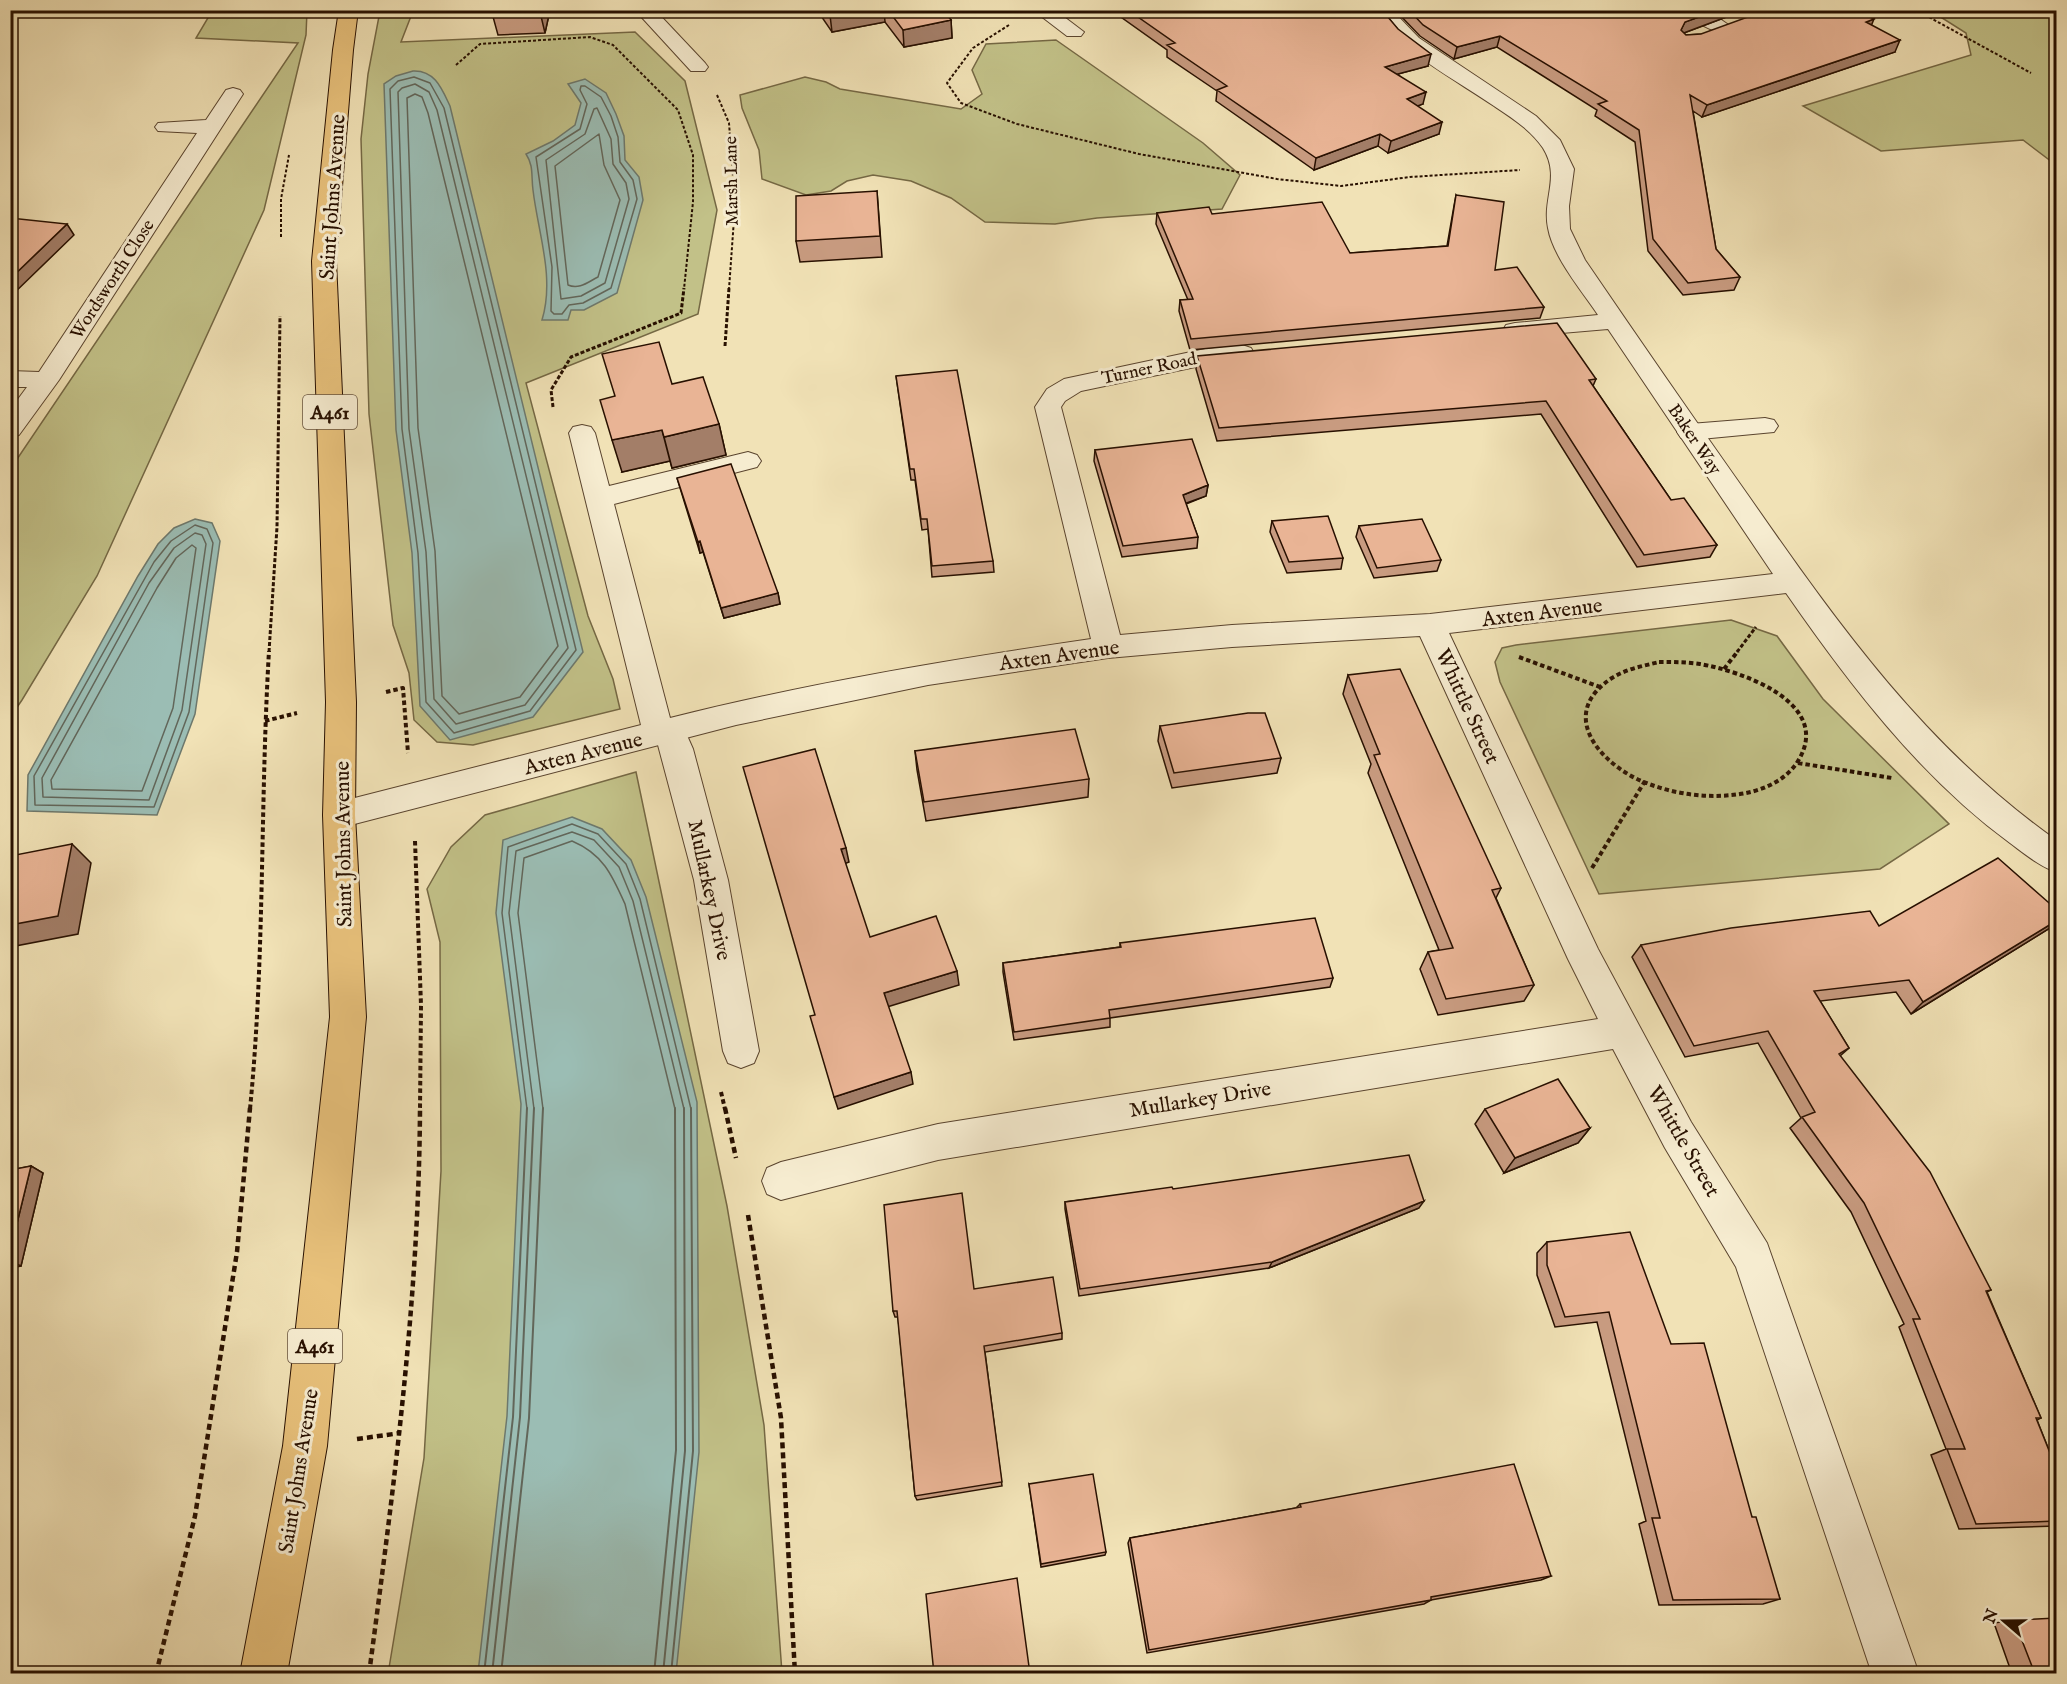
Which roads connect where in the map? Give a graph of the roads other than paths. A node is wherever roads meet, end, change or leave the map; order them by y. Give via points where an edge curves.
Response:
1 (349, 10) edge
2 (644, 10) edge
3 (1381, 10) edge
4 (1693, 10) edge
5 (1043, 11) edge
6 (1742, 21) edge
7 (1723, 28) junction
8 (1074, 33) dead end
9 (1701, 36) edge
10 (698, 67) road end
11 (233, 94) dead end
12 (212, 126) junction
13 (165, 127) dead end
14 (1614, 321) junction
15 (1497, 331) edge
16 (1263, 352) edge
17 (10, 379) edge
18 (46, 380) junction
19 (1765, 426) dead end
20 (10, 429) edge
21 (1690, 432) junction
22 (582, 433) road end
23 (748, 461) dead end
24 (599, 498) junction
25 (1792, 582) junction
26 (1430, 625) junction
27 (1108, 647) junction
28 (664, 732) junction
29 (339, 815) junction
30 (2056, 858) edge
31 (1622, 1031) junction
32 (741, 1051) dead end
33 (781, 1181) dead end
34 (263, 1674) edge
35 (1896, 1674) edge

1 - 29 highway, Saint Johns Avenue / A461 via 324,261 341,702
2 - 10 street
3 - 14 street, Baker Way via 1412,42 1529,120 1552,145 1563,169 1559,229 1573,260
4 - 7 street
5 - 8 street
6 - 7 street
7 - 9 street
11 - 12 street, Wordsworth Close
12 - 13 street
12 - 18 street, Wordsworth Close
14 - 15 street
14 - 21 street, Baker Way
16 - 27 street, Turner Road via 1205,357 1073,385 1056,395 1048,407
17 - 18 street
18 - 20 street, Wordsworth Close
19 - 21 street
21 - 25 street, Baker Way
22 - 24 street, Mullarkey Drive
23 - 24 street
24 - 28 street, Mullarkey Drive
25 - 26 street, Axten Avenue
25 - 30 street, Baker Way via 1931,755 1998,815
26 - 27 street, Axten Avenue
26 - 31 street, Whittle Street
27 - 28 street, Axten Avenue via 928,674 736,713
28 - 29 street, Axten Avenue
28 - 32 street, Mullarkey Drive via 677,749 711,880
29 - 34 highway, Saint Johns Avenue / A461 via 348,1017 306,1446
31 - 33 street, Mullarkey Drive via 938,1142
31 - 35 street, Whittle Street via 1678,1135 1753,1257

